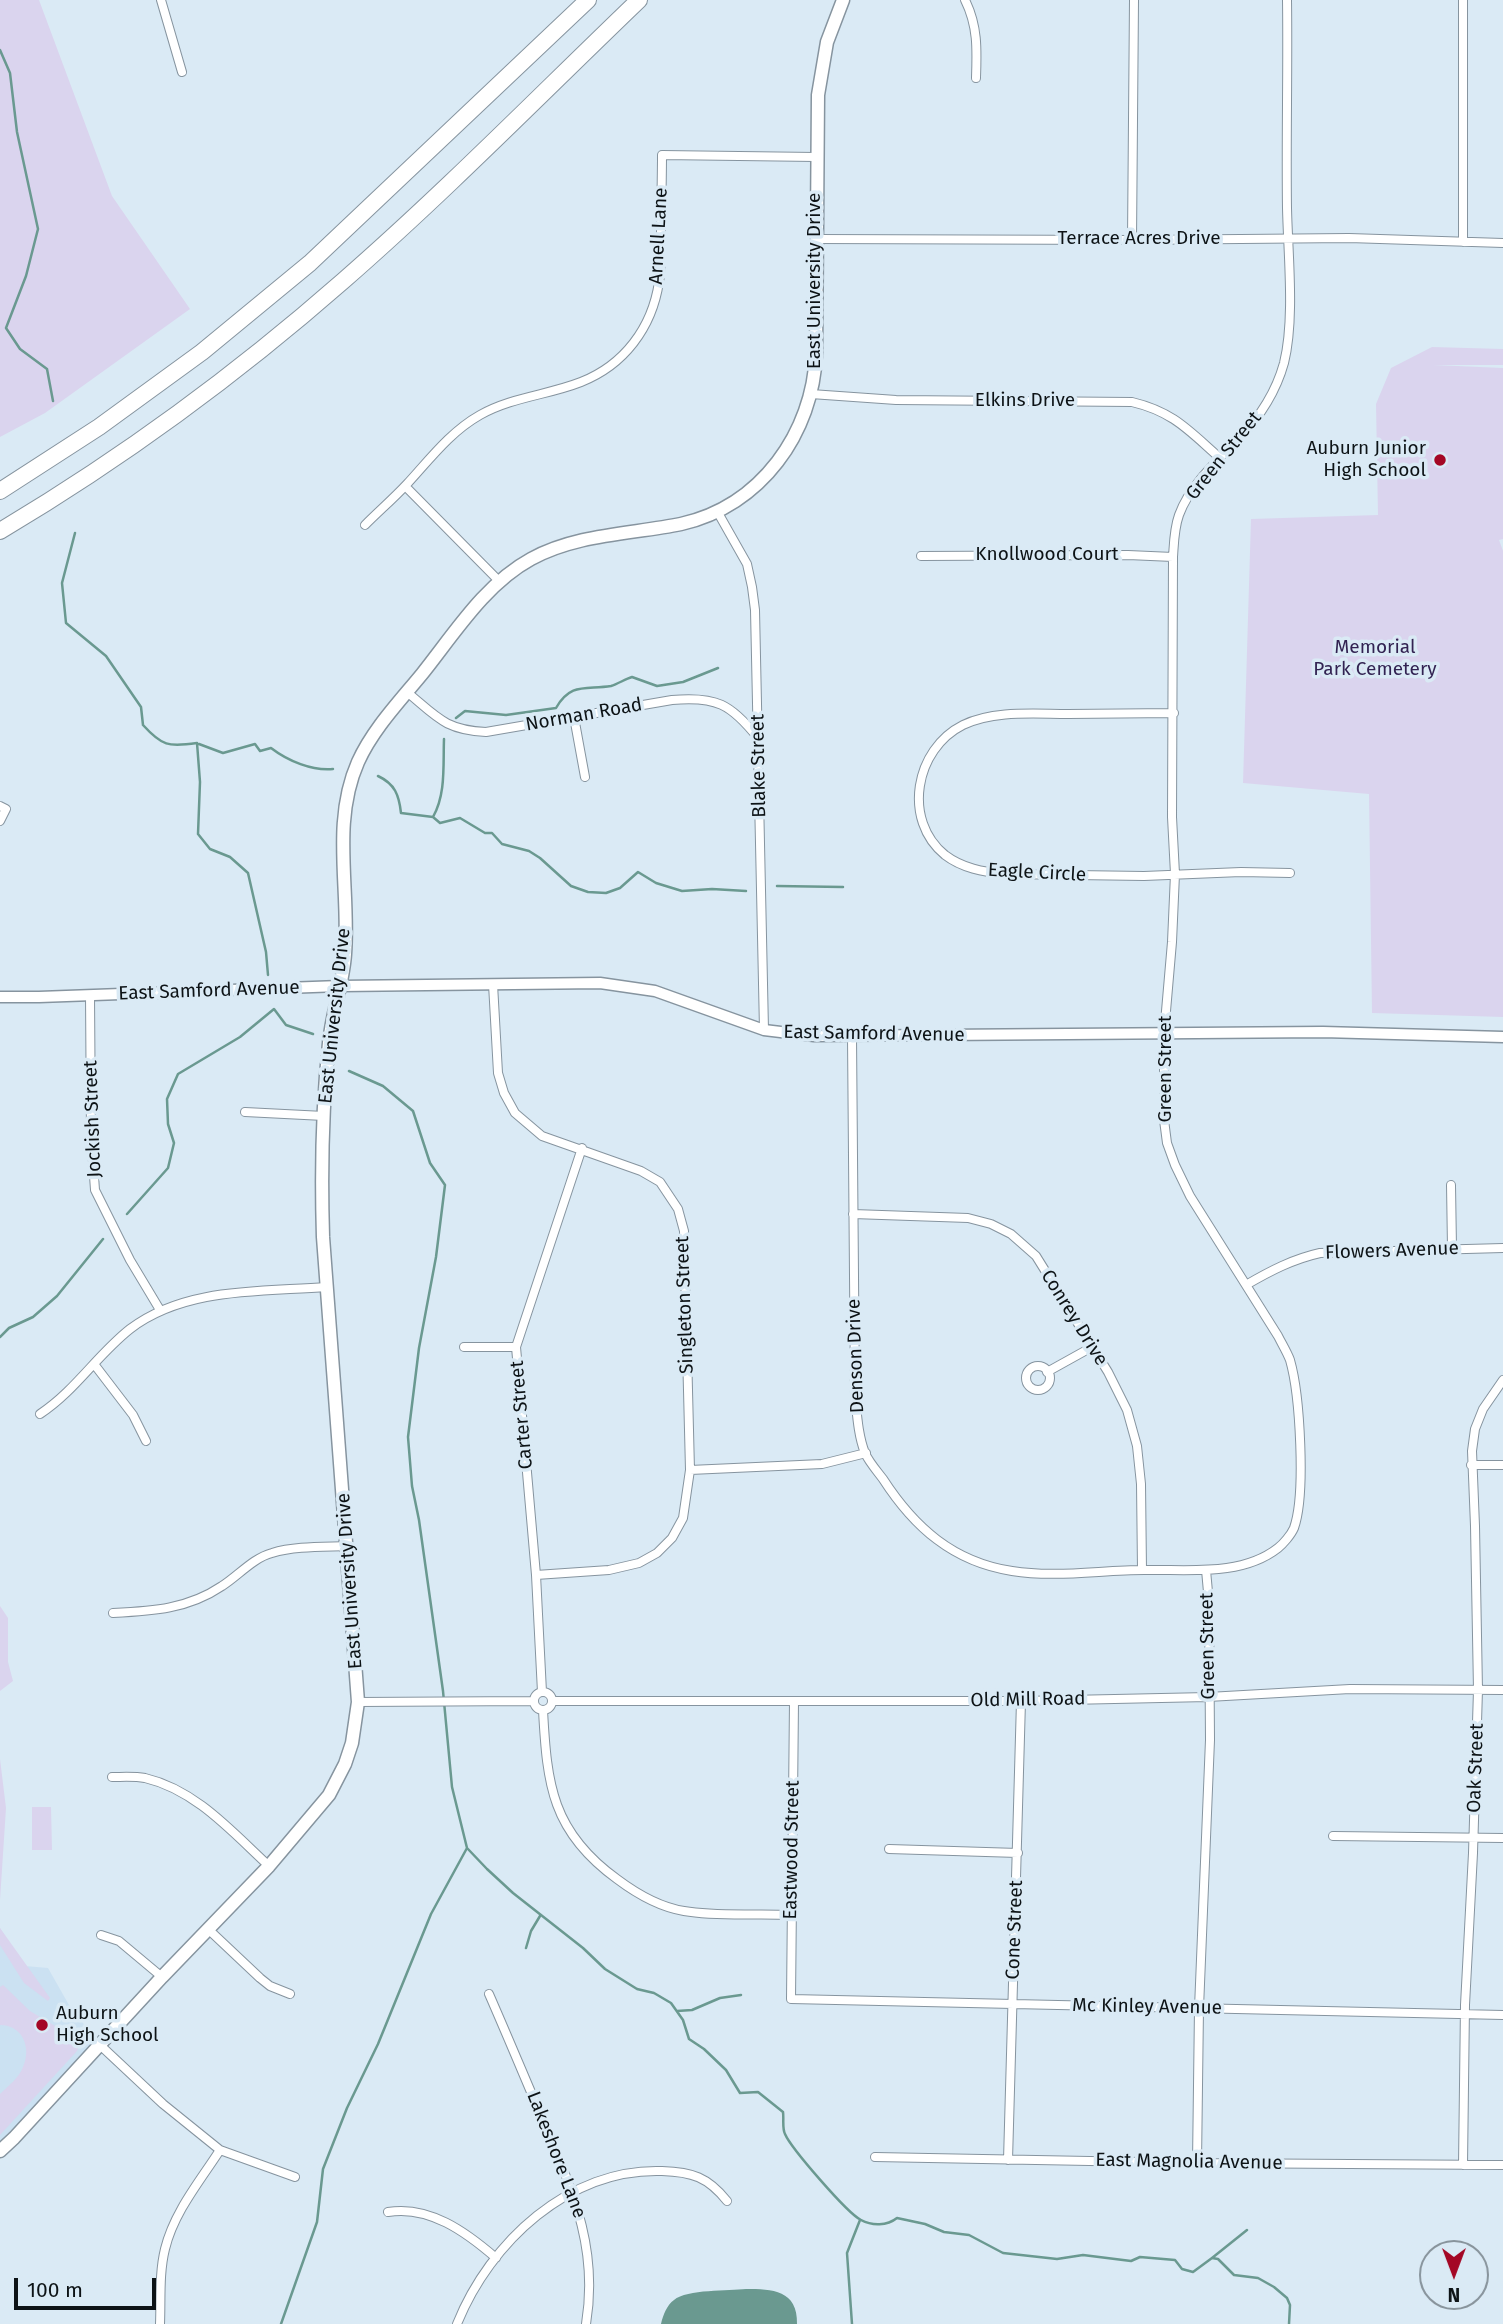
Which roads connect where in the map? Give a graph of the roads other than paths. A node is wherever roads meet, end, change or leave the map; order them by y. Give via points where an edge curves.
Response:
1 (161, 0) edge
2 (588, 0) edge
3 (639, 0) edge
4 (844, 0) edge
5 (965, 0) edge
6 (1134, 0) edge
7 (1287, 0) edge
8 (1463, 0) edge
9 (182, 72) dead end
10 (976, 78) dead end
11 (816, 157) junction
12 (1288, 237) junction
13 (816, 239) junction
14 (1132, 240) junction
15 (1463, 242) junction
16 (1503, 243) edge
17 (811, 394) junction
18 (1220, 458) junction
19 (405, 486) junction
20 (0, 491) edge
21 (717, 511) junction
22 (365, 525) dead end
23 (0, 531) edge
24 (921, 556) dead end
25 (1173, 557) junction
26 (500, 582) junction
27 (407, 692) junction
28 (1174, 713) junction
29 (574, 717) junction
30 (758, 738) junction
31 (585, 778) dead end
32 (0, 806) edge
33 (0, 821) edge
34 (1290, 873) dead end
35 (1175, 874) junction
36 (493, 984) junction
37 (340, 986) junction
38 (90, 995) junction
39 (0, 997) edge
40 (764, 1030) junction
41 (1164, 1034) junction
42 (852, 1037) junction
43 (1503, 1037) edge
44 (245, 1112) dead end
45 (324, 1116) junction
46 (582, 1149) junction
47 (1451, 1185) dead end
48 (853, 1214) junction
49 (1452, 1248) junction
50 (1503, 1248) edge
51 (1246, 1284) junction
52 (326, 1287) junction
53 (160, 1310) junction
54 (464, 1347) dead end
55 (516, 1347) junction
56 (1093, 1347) junction
57 (94, 1364) junction
58 (1047, 1372) dead end
59 (1503, 1380) edge
60 (40, 1414) dead end
61 (146, 1441) dead end
62 (866, 1453) junction
63 (1471, 1465) junction
64 (1503, 1465) edge
65 (690, 1470) junction
66 (348, 1546) junction
67 (1142, 1570) junction
68 (1206, 1570) junction
69 (536, 1575) junction
70 (113, 1614) dead end
71 (1478, 1690) junction
72 (1503, 1690) edge
73 (542, 1692) junction
74 (1208, 1697) junction
75 (534, 1701) junction
76 (553, 1701) junction
77 (794, 1701) junction
78 (1021, 1701) junction
79 (358, 1702) junction
80 (543, 1710) junction
81 (112, 1777) dead end
82 (1334, 1836) dead end
83 (1473, 1837) junction
84 (1503, 1838) edge
85 (888, 1849) dead end
86 (1018, 1853) junction
87 (269, 1866) junction
88 (791, 1915) junction
89 (208, 1929) junction
90 (101, 1935) dead end
91 (162, 1977) junction
92 (290, 1994) dead end
93 (489, 1994) dead end
94 (791, 1999) joint
95 (1013, 2004) junction
96 (1199, 2008) junction
97 (1465, 2014) junction
98 (1503, 2015) edge
99 (100, 2045) junction
100 (220, 2150) junction
101 (0, 2151) edge
102 (875, 2157) dead end
103 (1008, 2160) junction
104 (1197, 2163) junction
105 (1463, 2165) junction
106 (1503, 2165) edge
107 (295, 2176) dead end
108 (572, 2191) junction
109 (727, 2201) dead end
110 (388, 2212) dead end
111 (496, 2258) junction
112 (160, 2324) edge
113 (457, 2324) edge
114 (586, 2324) edge

1 - 9 street
2 - 20 highway via 300,272 202,352
3 - 23 highway via 344,280 285,330 164,423
4 - 11 main road, East University Drive via 821,65
5 - 10 street via 975,23
6 - 14 street
7 - 12 street, Green Street
8 - 15 street
11 - 13 main road, East University Drive
11 - 19 street, Arnell Lane via 662,155 660,280 643,331 629,349 584,381 519,398 478,416 436,451
12 - 14 street, Terrace Acres Drive
12 - 15 street, Terrace Acres Drive
12 - 18 street, Green Street via 1289,316 1284,362 1261,412
13 - 14 street, Terrace Acres Drive
13 - 17 main road, East University Drive via 816,354
15 - 16 street, Terrace Acres Drive
17 - 18 street, Elkins Drive via 896,400 1132,402 1155,407 1176,419
17 - 21 main road, East University Drive via 800,427 782,457 753,488
18 - 25 street, Green Street via 1183,506
19 - 22 street, Arnell Lane
19 - 26 street
21 - 26 main road, East University Drive via 683,523 550,550
21 - 30 street, Blake Street via 747,564 752,587
24 - 25 street, Knollwood Court
25 - 28 street, Green Street
26 - 27 main road, East University Drive
27 - 29 street, Norman Road via 443,723 464,731 486,732
27 - 37 main road, East University Drive via 365,749 346,800 345,943
28 - 35 street, Green Street
28 - 35 street, Eagle Circle via 1020,714 964,724 945,736 931,753 920,784 919,806 924,828 936,846 953,860 984,872
29 - 30 street, Norman Road via 673,699 715,700 743,719
29 - 31 street
30 - 40 street, Blake Street
32 - 33 street via 6,809
34 - 35 street, Eagle Circle
35 - 41 street, Green Street
36 - 37 street, East Samford Avenue
36 - 40 street, East Samford Avenue via 633,987 687,1001
36 - 46 street, Singleton Street via 496,1061 509,1103 523,1122 542,1136
37 - 38 street, East Samford Avenue
37 - 45 main road, East University Drive via 329,1042
38 - 39 street, East Samford Avenue
38 - 53 street, Jockish Street via 90,1135 95,1190
40 - 42 street, East Samford Avenue
41 - 42 street, East Samford Avenue
41 - 43 street, East Samford Avenue
41 - 51 street, Green Street via 1167,1143 1190,1196
42 - 48 street, Denson Drive
44 - 45 street
45 - 52 main road, East University Drive
46 - 55 street, Carter Street
46 - 65 street, Singleton Street via 660,1182 678,1209 684,1230
47 - 49 street
48 - 56 street, Conrey Drive via 968,1218 1011,1234 1036,1256
48 - 62 street, Denson Drive via 855,1395
49 - 50 street, Flowers Avenue
49 - 51 street, Flowers Avenue via 1321,1253 1290,1261
51 - 68 street, Green Street via 1289,1357 1297,1400 1298,1510 1293,1531 1279,1548 1259,1560
52 - 53 street via 193,1299
52 - 66 main road, East University Drive
53 - 57 street via 130,1329
54 - 55 street
55 - 69 street, Carter Street
56 - 58 street
56 - 67 street, Conrey Drive via 1123,1401 1137,1446
57 - 60 street
57 - 61 street via 134,1415
59 - 63 street, Oak Street via 1475,1429
62 - 65 street via 822,1464
62 - 67 street, Denson Drive via 907,1514 942,1543 971,1559 1035,1573
63 - 64 street
63 - 71 street, Oak Street
65 - 69 street, Singleton Street via 683,1518 673,1538 657,1553 609,1570
66 - 70 street via 270,1553 205,1597 149,1612
66 - 79 main road, East University Drive
67 - 68 street, Denson Drive
68 - 74 street, Green Street
69 - 73 street, Carter Street
71 - 72 street, Old Mill Road
71 - 74 street, Old Mill Road via 1338,1689
71 - 83 street, Oak Street
73 - 75 street
73 - 76 street
74 - 78 street, Old Mill Road
74 - 96 street, Green Street
75 - 79 street
75 - 80 street
76 - 77 street, Old Mill Road
76 - 80 street
77 - 78 street, Old Mill Road
77 - 88 street, Eastwood Street
78 - 86 street, Cone Street
79 - 87 main road, East University Drive via 352,1743 329,1796
80 - 88 street via 546,1766 554,1801 575,1840 596,1863 638,1894 681,1910
81 - 87 street via 143,1778 191,1797
82 - 83 street
83 - 84 street
83 - 97 street, Oak Street
85 - 86 street
86 - 95 street, Cone Street
87 - 89 main road, East University Drive
88 - 94 street, Eastwood Street
89 - 91 main road, East University Drive
89 - 92 street via 260,1978
90 - 91 street via 119,1941
91 - 99 main road, East University Drive
93 - 108 street, Lakeshore Lane
94 - 95 street, Mc Kinley Avenue
95 - 96 street, Mc Kinley Avenue
95 - 103 street, Cone Street
96 - 97 street, Mc Kinley Avenue
96 - 104 street, Green Street
97 - 98 street, Mc Kinley Avenue
97 - 105 street, Oak Street
99 - 100 street
99 - 101 main road, East University Drive
100 - 107 street
100 - 112 street via 180,2212 164,2250
102 - 103 street, East Magnolia Avenue
103 - 104 street, East Magnolia Avenue
104 - 105 street, East Magnolia Avenue
105 - 106 street, East Magnolia Avenue
108 - 109 street via 618,2175 673,2171 711,2182
108 - 111 street via 533,2218
108 - 114 street, Lakeshore Lane via 588,2253
110 - 111 street via 422,2212 444,2221
111 - 113 street via 475,2286

